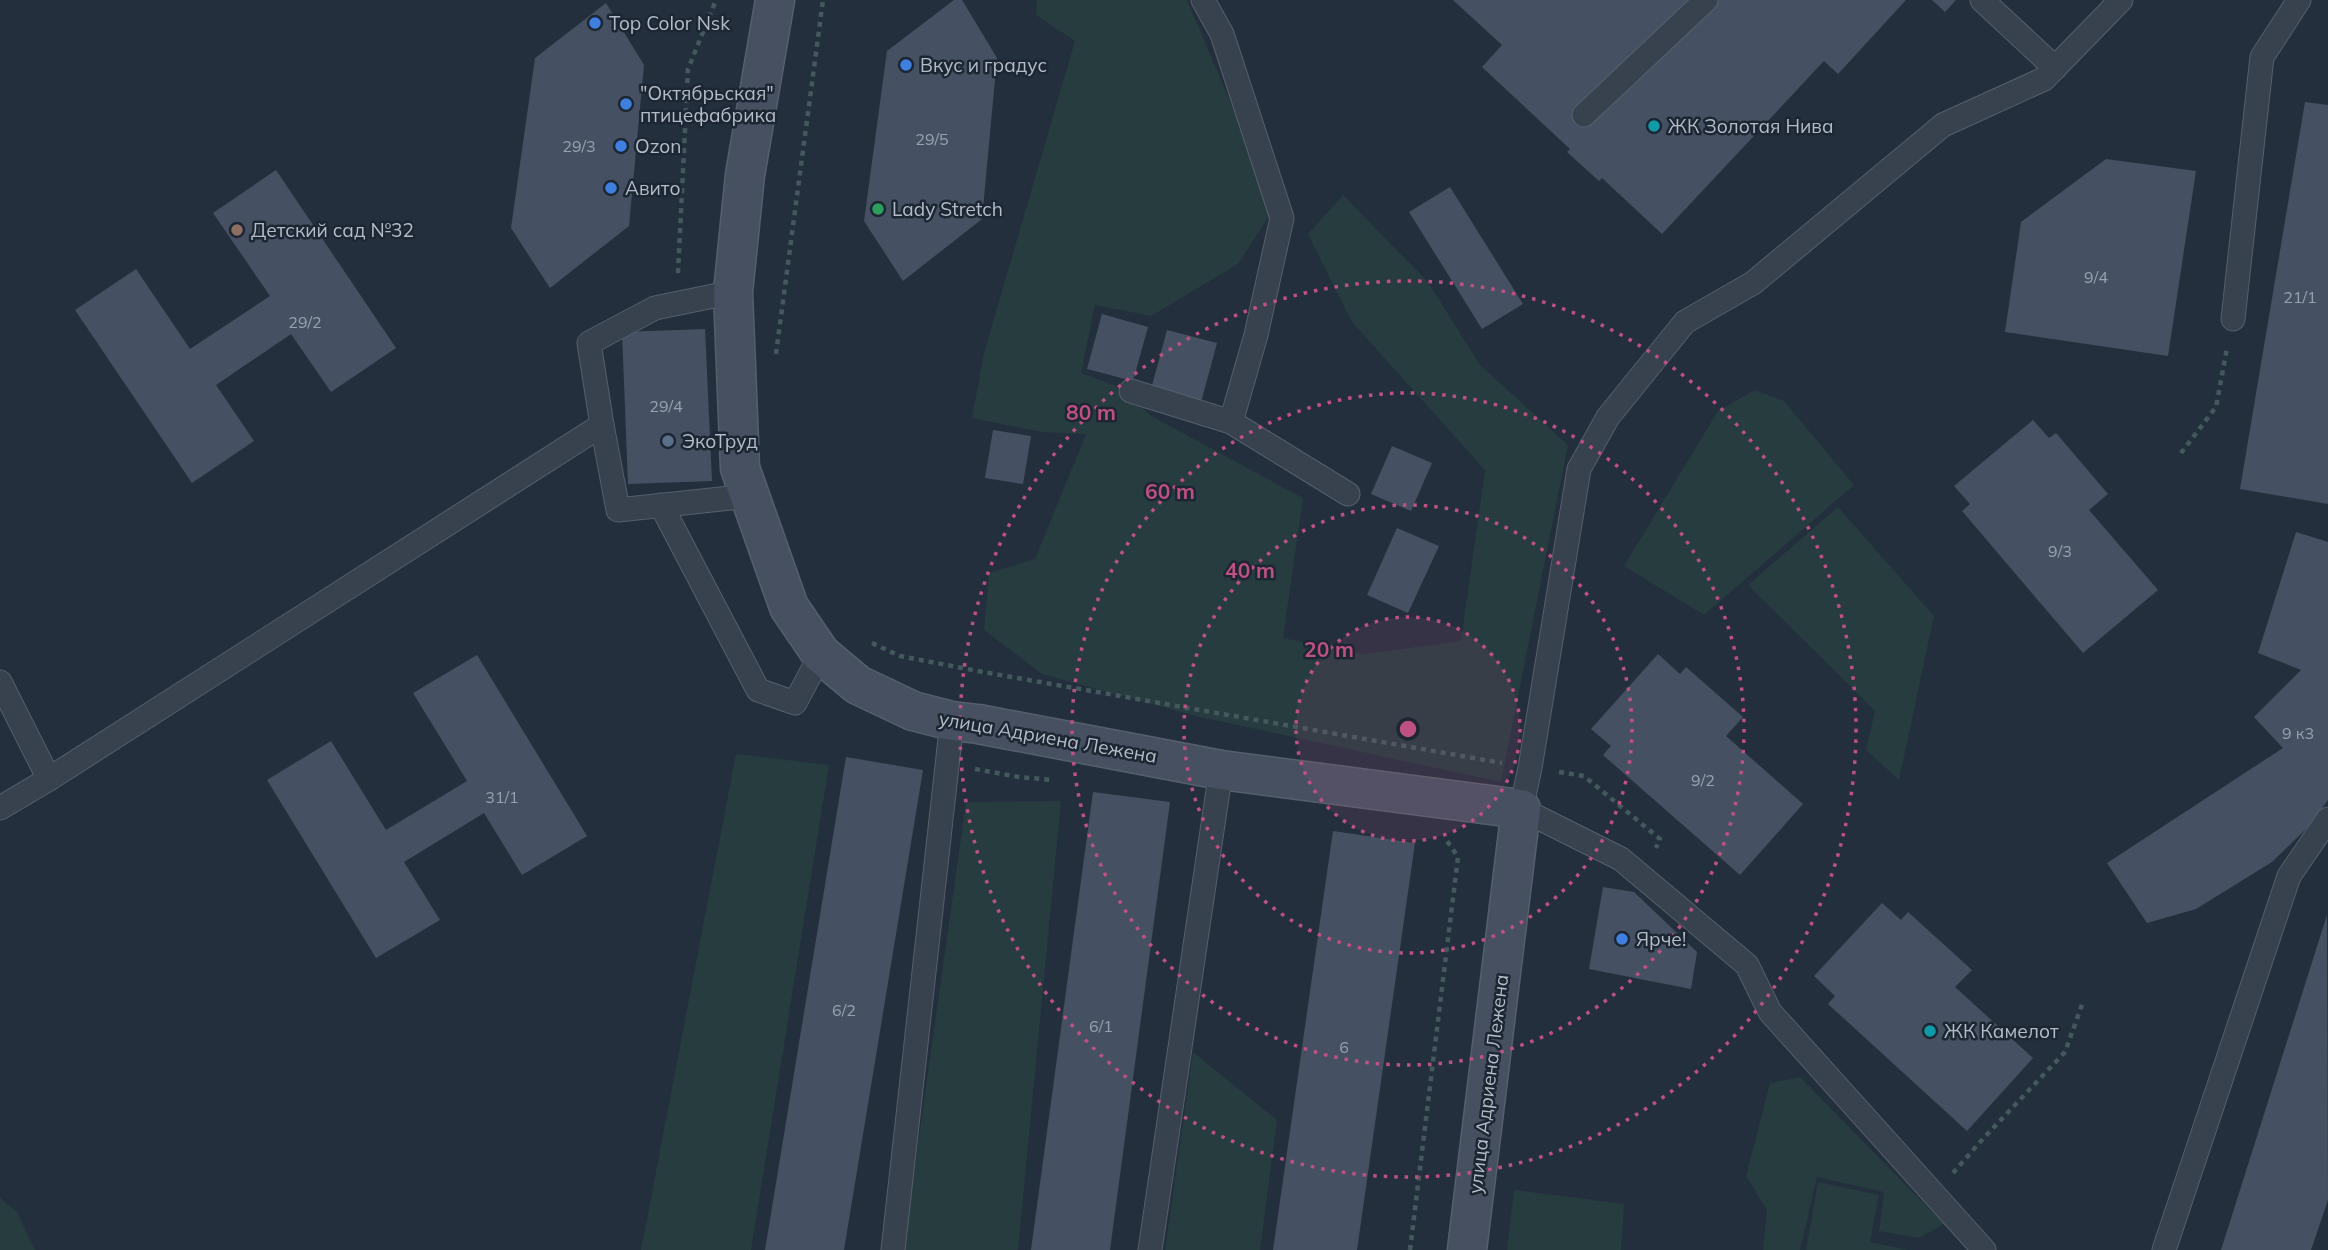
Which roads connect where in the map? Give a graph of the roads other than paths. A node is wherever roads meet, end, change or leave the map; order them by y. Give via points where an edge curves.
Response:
1 (775, 0) edge
2 (1203, 0) edge
3 (1982, 0) edge
4 (2121, 0) edge
5 (2299, 0) edge
6 (1698, 3) edge
7 (2055, 68) junction
8 (1584, 116) dead end
9 (733, 292) junction
10 (2233, 319) road end
11 (1131, 391) dead end
12 (1231, 422) junction
13 (602, 425) junction
14 (1348, 494) dead end
15 (749, 496) junction
16 (661, 505) junction
17 (821, 654) junction
18 (0, 682) edge
19 (952, 721) junction
20 (1221, 770) junction
21 (49, 779) junction
22 (0, 808) edge
23 (1521, 809) junction
24 (2328, 819) edge
25 (893, 1250) edge
26 (1150, 1250) edge
27 (1467, 1250) edge
28 (1984, 1250) edge
29 (2164, 1250) edge

1 - 9 street, улица Адриена Лежена via 745,175
2 - 12 lane via 1222,34 1282,218
3 - 7 lane
4 - 7 lane
5 - 10 lane via 2262,57
6 - 8 lane
7 - 23 lane via 2044,79 1943,125 1753,284 1685,322 1608,418 1579,469
9 - 13 lane via 655,308 589,343
9 - 15 street, улица Адриена Лежена via 740,468
11 - 12 lane
12 - 14 lane
13 - 16 lane via 618,510
13 - 21 lane
15 - 16 lane
15 - 17 street, улица Адриена Лежена via 789,607
16 - 17 lane via 758,690 795,704
17 - 19 street, улица Адриена Лежена via 858,685 913,711
18 - 21 lane
19 - 20 street, улица Адриена Лежена
19 - 25 lane
20 - 23 street, улица Адриена Лежена
20 - 26 lane
21 - 22 lane
23 - 27 street, улица Адриена Лежена
23 - 28 lane via 1621,859 1747,965 1770,1012
24 - 29 lane via 2289,876

